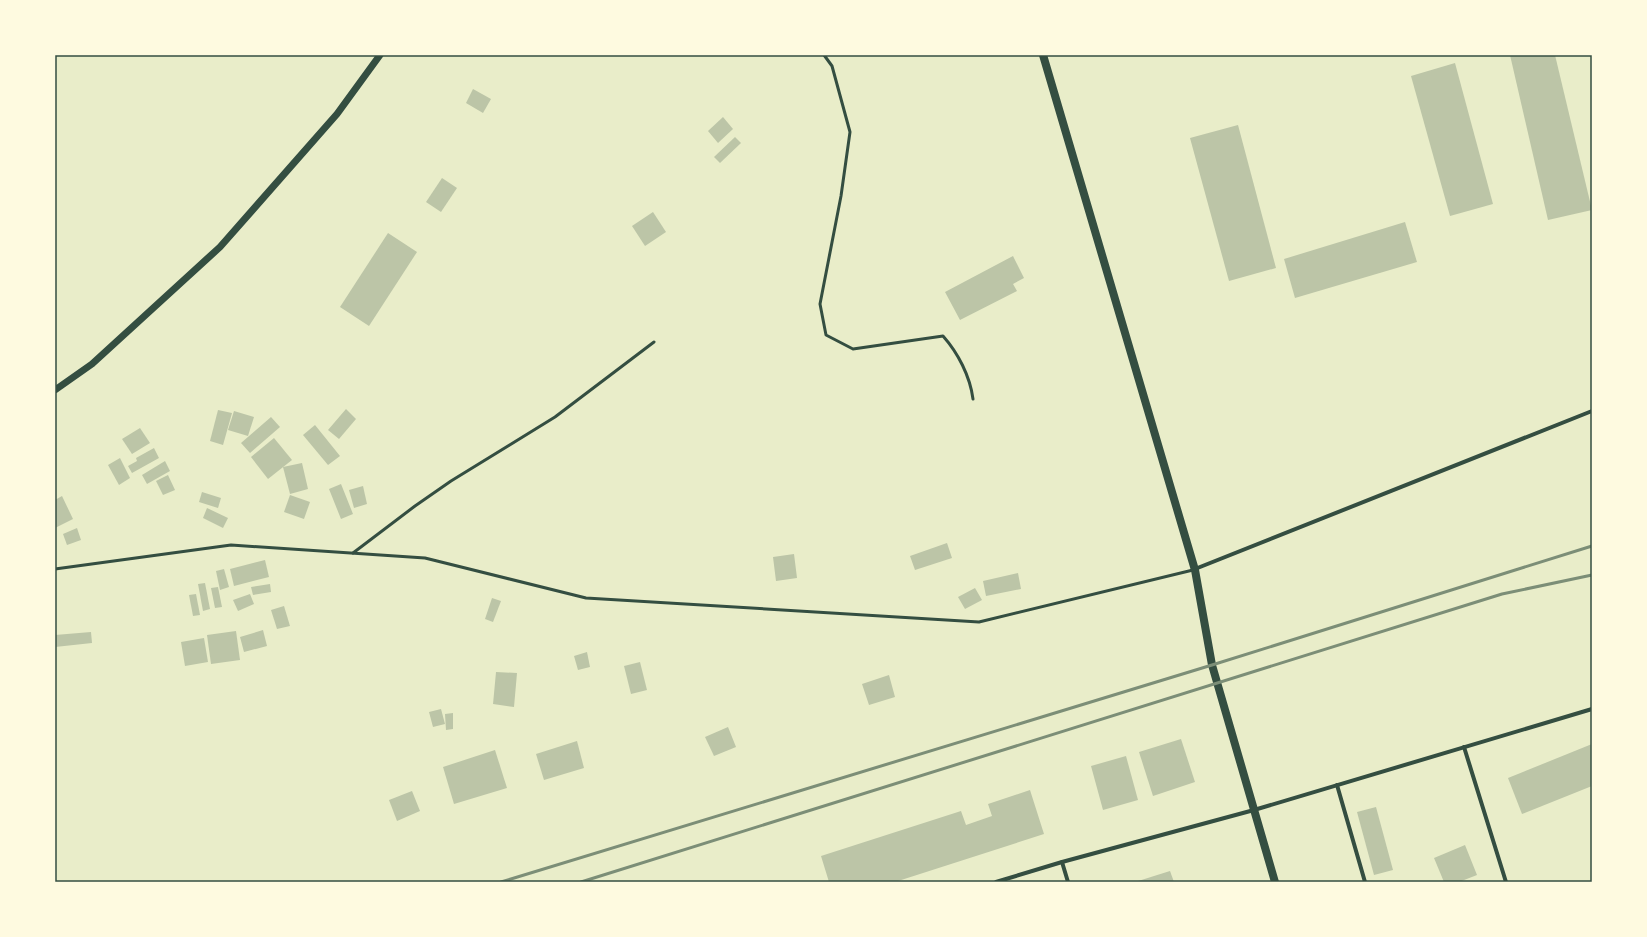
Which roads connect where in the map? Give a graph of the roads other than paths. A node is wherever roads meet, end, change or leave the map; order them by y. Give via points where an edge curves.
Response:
1 (380, 55) edge
2 (824, 55) edge
3 (1043, 55) edge
4 (654, 342) dead end
5 (55, 390) edge
6 (973, 399) dead end
7 (1592, 411) edge
8 (353, 553) junction
9 (55, 569) edge
10 (1195, 570) junction
11 (1592, 709) edge
12 (1464, 747) junction
13 (1337, 785) junction
14 (1254, 810) junction
15 (1062, 862) junction
16 (996, 882) edge
17 (1068, 882) edge
18 (1275, 882) edge
19 (1365, 882) edge
20 (1506, 882) edge

1 - 5 street via 337,114 220,247 92,364
2 - 6 lane via 832,66 850,132 841,196 820,304 826,335 853,348 943,336 954,348 971,384
3 - 10 main road
4 - 8 lane via 555,417 451,481
7 - 10 street
8 - 9 lane via 231,545
8 - 10 lane via 425,558 586,598 979,622
10 - 14 main road via 1212,665
11 - 12 street
12 - 13 street
12 - 20 street
13 - 14 street
13 - 19 street
14 - 15 street
14 - 18 main road
15 - 16 street
15 - 17 street

